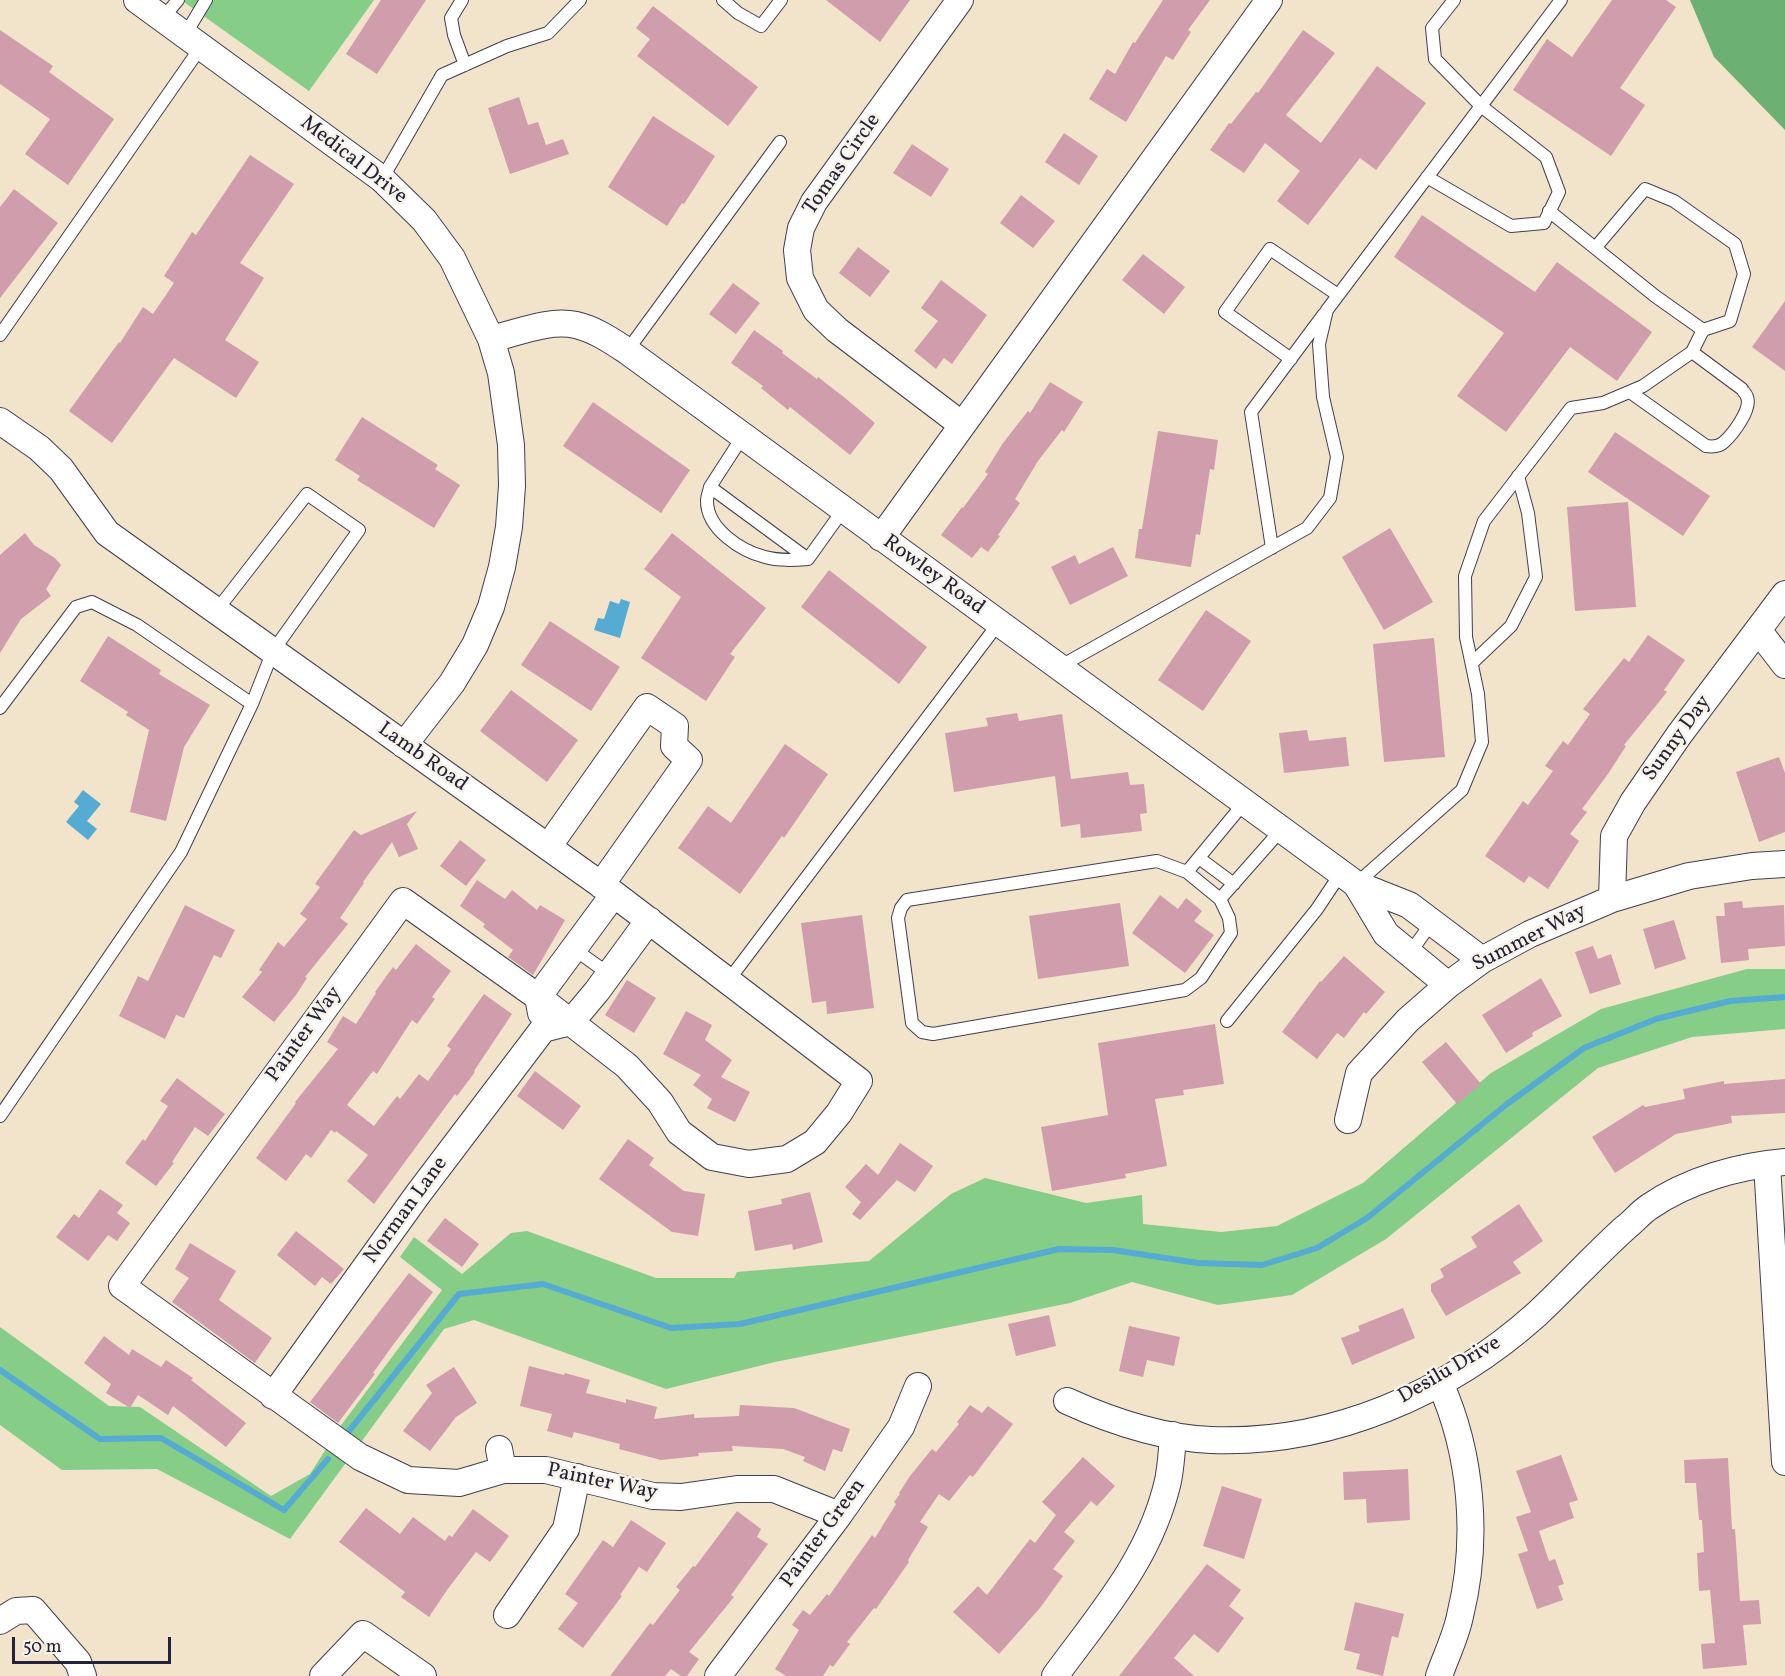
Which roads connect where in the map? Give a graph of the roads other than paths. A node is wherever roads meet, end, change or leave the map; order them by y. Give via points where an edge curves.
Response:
1 (137, 0) edge
2 (206, 0) edge
3 (462, 0) edge
4 (580, 0) edge
5 (723, 0) edge
6 (781, 0) edge
7 (960, 0) edge
8 (1269, 0) edge
9 (1454, 0) edge
10 (1561, 0) edge
11 (170, 9) edge
12 (193, 41) junction
13 (465, 65) junction
14 (1481, 106) junction
15 (780, 142) dead end
16 (1427, 177) junction
17 (382, 179) junction
18 (1549, 211) junction
19 (1596, 247) junction
20 (1338, 295) junction
21 (1327, 310) junction
22 (1703, 330) junction
23 (0, 335) edge
24 (491, 339) junction
25 (627, 351) junction
26 (1692, 352) junction
27 (1291, 359) junction
28 (1630, 392) junction
29 (0, 421) edge
30 (962, 424) junction
31 (743, 436) junction
32 (1518, 476) junction
33 (710, 487) junction
34 (843, 510) junction
35 (880, 538) junction
36 (1272, 548) junction
37 (808, 559) junction
38 (1785, 594) edge
39 (217, 610) junction
40 (998, 624) junction
41 (1758, 630) junction
42 (273, 651) junction
43 (1472, 663) junction
44 (1785, 665) edge
45 (1058, 668) junction
46 (252, 704) junction
47 (0, 708) edge
48 (404, 745) junction
49 (1244, 803) junction
50 (1281, 830) junction
51 (548, 847) junction
52 (1199, 858) junction
53 (1785, 864) edge
54 (1187, 872) junction
55 (1348, 879) junction
56 (1233, 884) junction
57 (608, 890) junction
58 (1220, 899) junction
59 (1611, 899) junction
60 (649, 920) junction
61 (1432, 922) junction
62 (574, 949) junction
63 (1410, 953) junction
64 (1482, 960) junction
65 (609, 974) junction
66 (728, 981) junction
67 (1448, 985) junction
68 (538, 997) junction
69 (571, 1022) junction
70 (1227, 1022) dead end
71 (543, 1029) junction
72 (859, 1081) joint
73 (0, 1116) edge
74 (1347, 1120) dead end
75 (1776, 1163) edge
76 (1440, 1383) junction
77 (918, 1386) dead end
78 (273, 1395) junction
79 (1067, 1401) dead end
80 (1173, 1435) junction
81 (1785, 1462) edge
82 (577, 1477) junction
83 (839, 1515) junction
84 (507, 1615) dead end
85 (0, 1621) edge
86 (83, 1676) edge
87 (323, 1676) edge
88 (423, 1676) edge
89 (718, 1676) edge
90 (1055, 1676) edge
91 (1439, 1676) edge

1 - 11 street, Medical Drive
2 - 12 lane
3 - 13 lane via 451,18
4 - 13 lane via 549,33
5 - 6 lane via 761,26
7 - 30 street, Tomas Circle via 814,202 801,228 797,250 800,278 816,310
8 - 30 street
9 - 14 lane via 1432,28 1436,59
10 - 14 lane
11 - 12 street, Medical Drive
12 - 17 street, Medical Drive
12 - 23 lane
13 - 17 lane via 442,75
14 - 16 lane
14 - 18 lane via 1546,157 1559,192
15 - 25 lane
16 - 18 lane via 1511,226 1544,223
16 - 20 lane
17 - 24 street, Medical Drive via 424,220 452,258
18 - 19 lane
19 - 22 lane
19 - 22 lane via 1645,189 1674,201 1735,244 1744,274 1730,321
20 - 21 lane
20 - 27 lane via 1270,249 1225,312
21 - 27 lane
21 - 36 lane via 1320,344 1323,397 1337,457 1330,498 1307,528
22 - 26 lane
24 - 25 street, Rowley Road via 550,325 576,325
24 - 48 street, Medical Drive via 501,373 511,445 512,496 502,567 475,645 452,683
25 - 31 street, Rowley Road
26 - 28 lane
26 - 28 lane via 1747,396 1745,415 1724,443 1706,446
27 - 36 lane via 1251,412
28 - 32 lane via 1603,403 1571,408
29 - 39 street, Lamb Road via 61,468 107,533
30 - 35 street
31 - 33 lane
31 - 34 street, Rowley Road
32 - 43 lane via 1484,521 1465,576 1466,637
32 - 43 lane via 1528,513 1536,577 1511,626
33 - 37 lane
33 - 37 lane via 707,502 712,521 722,533 765,557
34 - 35 street, Rowley Road
34 - 37 lane
35 - 40 street, Rowley Road
36 - 45 lane
38 - 41 street, Sunny Day
39 - 42 street, Lamb Road
39 - 42 lane via 307,494 359,530
40 - 45 street, Rowley Road
40 - 66 lane
41 - 44 street
41 - 59 street, Sunny Day via 1678,735 1614,836
42 - 46 lane
42 - 48 street, Lamb Road
43 - 55 lane via 1482,742 1462,790
45 - 49 street, Rowley Road
46 - 47 lane via 137,625 92,602 76,607
46 - 73 lane via 181,852
48 - 51 street, Lamb Road
49 - 50 street, Rowley Road
49 - 52 lane
50 - 55 street, Rowley Road
50 - 56 lane
51 - 57 street, Lamb Road
51 - 57 street via 647,707 675,726 674,746 689,760
52 - 54 lane
52 - 56 lane
53 - 59 street, Summer Way via 1689,876
54 - 58 lane
54 - 58 lane via 1157,861 907,900 898,918 912,1023 922,1032 933,1034 1185,990 1201,978 1232,933 1230,918
55 - 61 street, Rowley Road via 1409,905
55 - 63 street, Rowley Road via 1386,934
55 - 70 lane via 1317,909
56 - 58 lane
57 - 60 street, Lamb Road
57 - 62 street
59 - 64 street, Summer Way
60 - 65 street
60 - 66 street, Lamb Road
61 - 63 lane
61 - 64 street, Rowley Road
62 - 65 lane
62 - 68 street
63 - 67 street, Rowley Road
64 - 67 street, Summer Way
65 - 69 street
66 - 72 street, Lamb Road
67 - 74 street, Summer Way via 1408,1020 1359,1073
68 - 69 street, Painter Way
68 - 71 street
68 - 78 street, Painter Way via 403,901 122,1286
69 - 71 street
69 - 72 street, Painter Way via 627,1066 660,1102 679,1132 712,1157 749,1164 787,1159 815,1142
71 - 78 street, Norman Lane
75 - 76 street, Desilu Drive via 1703,1179 1648,1208 1530,1320
75 - 81 street
76 - 80 street, Desilu Drive via 1332,1428 1278,1438 1210,1440
76 - 91 street via 1455,1420 1461,1449 1470,1499 1470,1540 1460,1617
77 - 83 street, Painter Green via 901,1427
78 - 82 street, Painter Way via 360,1457 408,1480 459,1483 501,1459
79 - 80 street, Desilu Drive via 1116,1420
80 - 90 street via 1161,1507 1147,1542 1131,1573
82 - 83 street, Painter Way via 653,1496 774,1489
82 - 84 street via 566,1529
83 - 89 street, Painter Green
85 - 86 street via 16,1611 33,1610 78,1662
87 - 88 street via 363,1634

